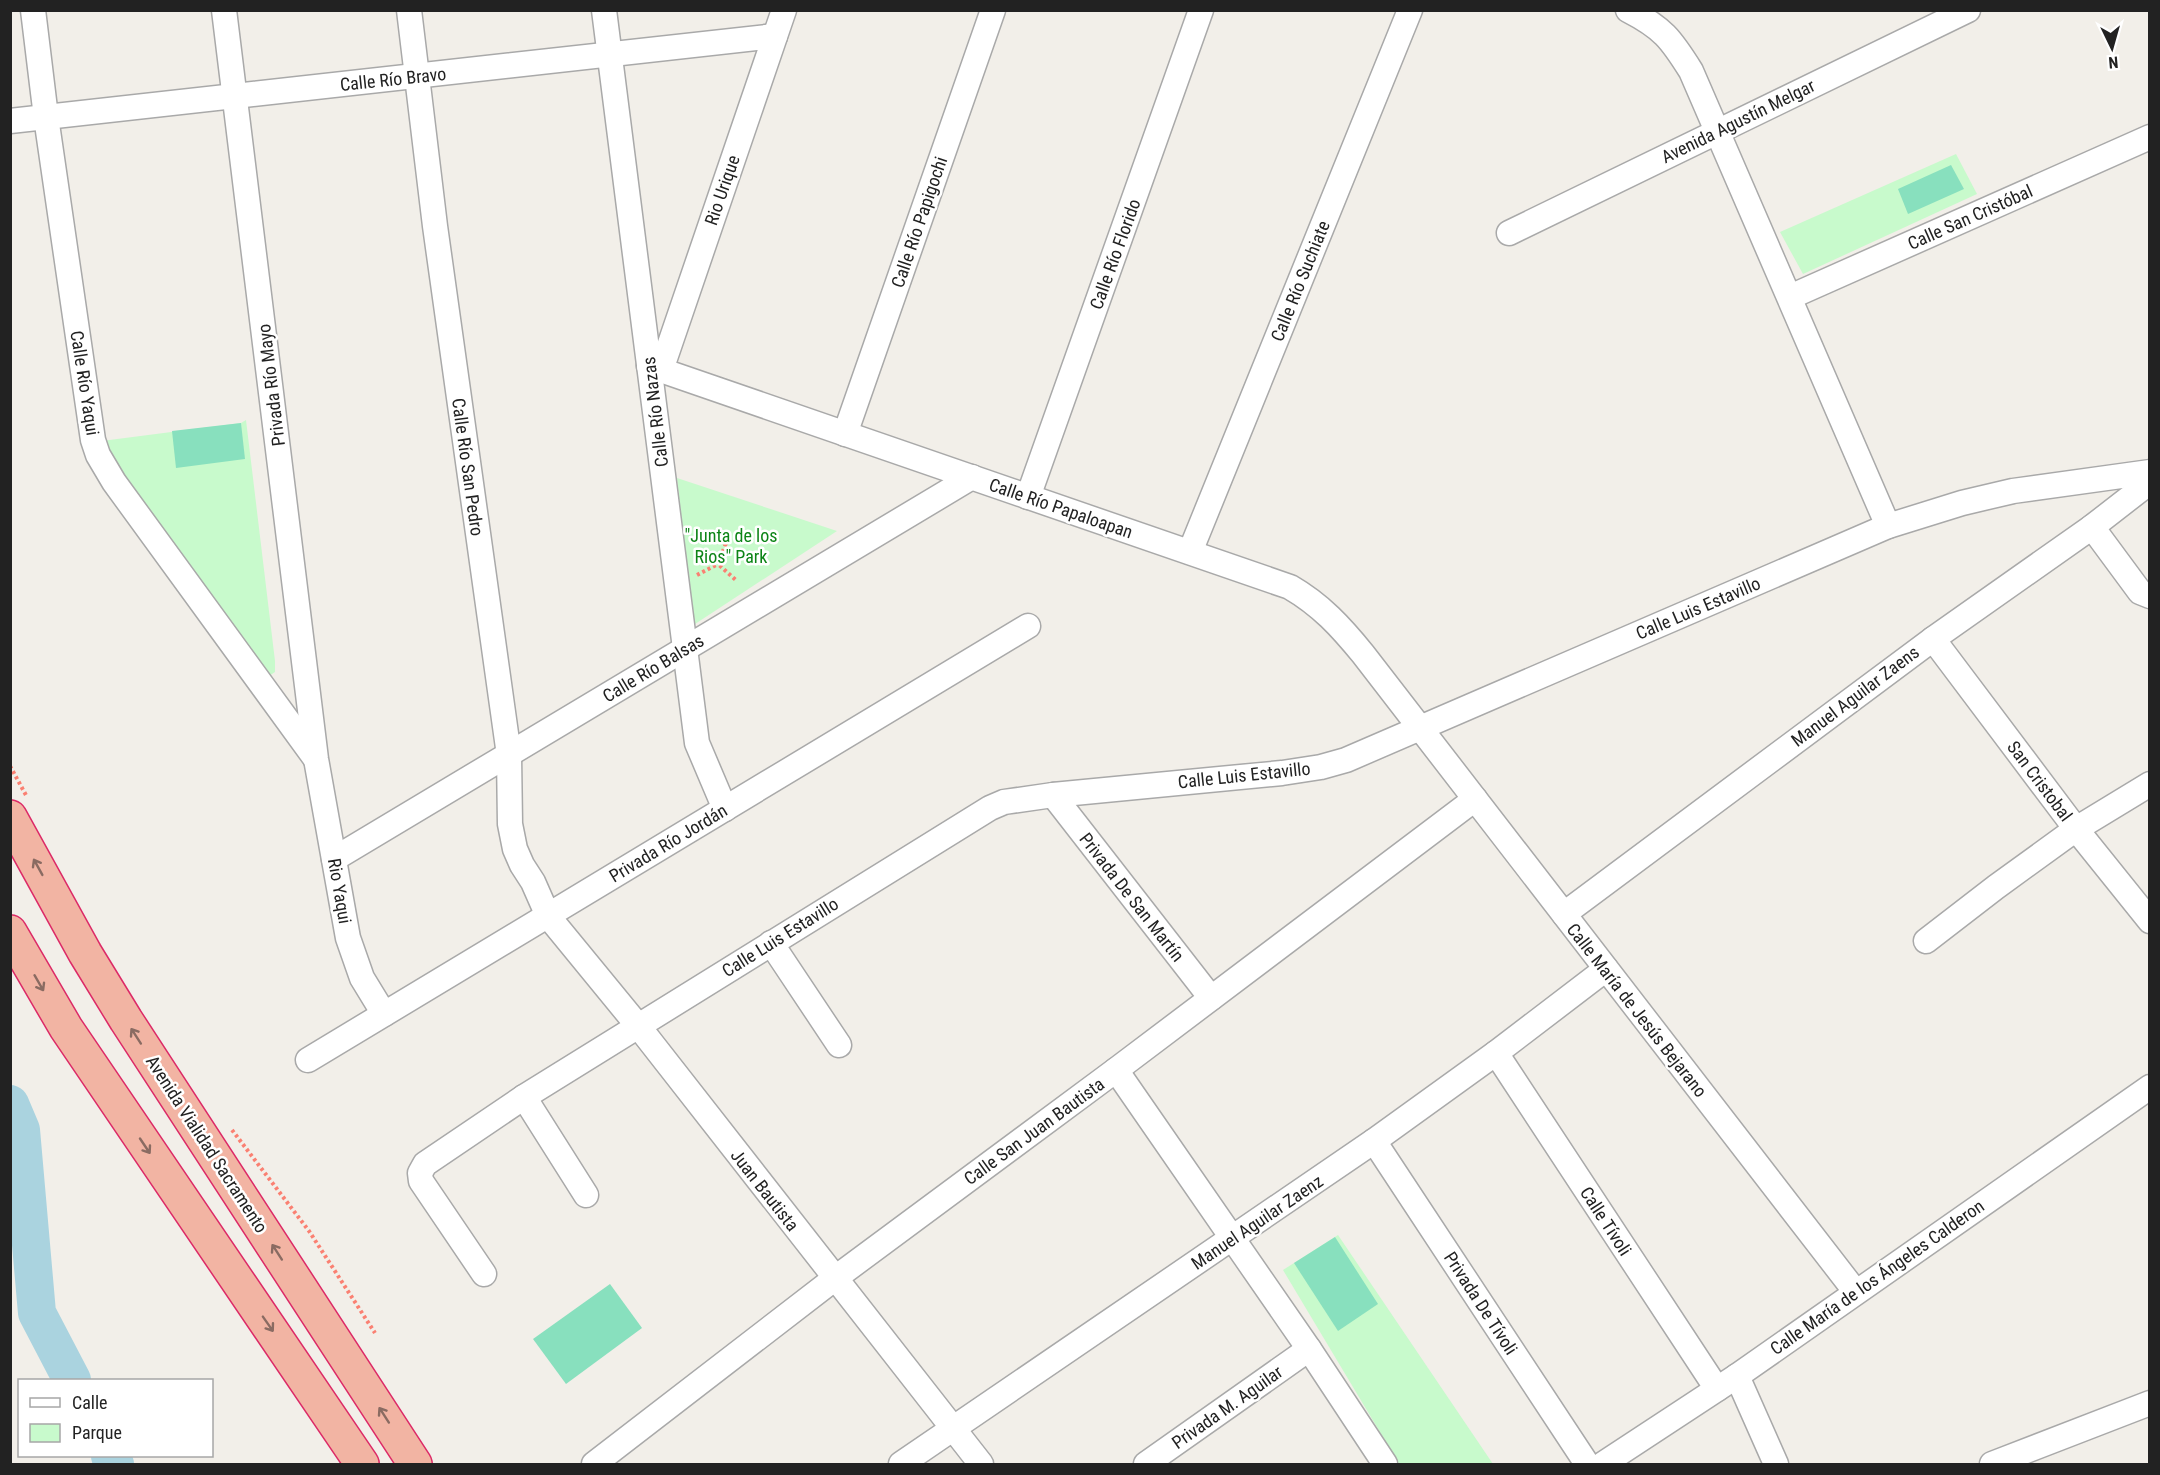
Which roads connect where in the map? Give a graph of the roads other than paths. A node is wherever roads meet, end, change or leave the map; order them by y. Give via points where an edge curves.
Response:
1 (33, 10) edge
2 (224, 10) edge
3 (409, 10) edge
4 (604, 10) edge
5 (784, 10) edge
6 (993, 10) edge
7 (1201, 10) edge
8 (1410, 10) edge
9 (1628, 10) edge
10 (1968, 10) edge
11 (775, 36) junction
12 (610, 54) junction
13 (418, 76) junction
14 (235, 96) junction
15 (46, 117) junction
16 (10, 121) edge
17 (1718, 130) junction
18 (2150, 137) edge
19 (1509, 233) dead end
20 (1790, 297) junction
21 (655, 368) junction
22 (845, 434) junction
23 (2150, 472) edge
24 (972, 477) junction
25 (2150, 482) edge
26 (1028, 497) junction
27 (1888, 526) junction
28 (2092, 527) junction
29 (1190, 552) junction
30 (2150, 596) edge
31 (1028, 626) dead end
32 (1933, 639) junction
33 (684, 650) junction
34 (1419, 729) junction
35 (509, 755) junction
36 (316, 759) junction
37 (2150, 784) edge
38 (1053, 795) junction
39 (1475, 799) junction
40 (725, 809) junction
41 (21, 811) edge
42 (2076, 829) junction
43 (334, 859) junction
44 (1564, 914) junction
45 (548, 916) junction
46 (2148, 916) edge
47 (10, 932) edge
48 (1926, 941) dead end
49 (771, 942) junction
50 (1606, 969) junction
51 (1211, 998) junction
52 (384, 1014) junction
53 (639, 1027) junction
54 (839, 1045) dead end
55 (1496, 1053) junction
56 (308, 1060) dead end
57 (1116, 1070) junction
58 (2150, 1087) edge
59 (524, 1097) junction
60 (1374, 1141) junction
61 (585, 1195) dead end
62 (1233, 1239) junction
63 (484, 1274) dead end
64 (834, 1279) junction
65 (1855, 1291) junction
66 (1309, 1350) junction
67 (1737, 1376) junction
68 (1717, 1389) junction
69 (2150, 1403) edge
70 (953, 1429) junction
71 (1378, 1462) edge
72 (363, 1464) edge
73 (415, 1464) edge
74 (594, 1464) edge
75 (901, 1464) edge
76 (981, 1464) edge
77 (1146, 1464) edge
78 (1587, 1464) edge
79 (1603, 1464) edge
80 (1776, 1464) edge
81 (1992, 1464) edge

1 - 15 street, Calle Río Yaqui
2 - 14 street, Privada Río Mayo
3 - 13 street, Calle Río San Pedro
4 - 12 street, Calle Río Nazas
5 - 11 street, Rio Urique
6 - 22 street, Calle Río Papigochi
7 - 26 street, Calle Río Florido
8 - 29 street, Calle Río Suchiate
9 - 17 street via 1652,22 1668,36 1691,71
10 - 17 street, Avenida Agustín Melgar
11 - 12 street, Calle Río Bravo
11 - 21 street, Rio Urique
12 - 13 street, Calle Río Bravo
12 - 21 street, Calle Río Nazas
13 - 14 street, Calle Río Bravo
13 - 35 street, Calle Río San Pedro via 436,238
14 - 15 street, Calle Río Bravo
14 - 36 street, Privada Río Mayo
15 - 16 street, Calle Río Bravo
15 - 36 street, Calle Río Yaqui via 98,455
17 - 19 street, Avenida Agustín Melgar
17 - 20 street
18 - 20 street, Calle San Cristóbal
20 - 27 street
21 - 22 street, Calle Río Papaloapan
21 - 33 street, Calle Río Nazas
22 - 24 street, Calle Río Papaloapan
23 - 27 street, Calle Luis Estavillo via 2013,491
24 - 26 street, Calle Río Papaloapan
24 - 33 street, Calle Río Balsas
25 - 28 street, Manuel Aguilar Zaens
26 - 29 street, Calle Río Papaloapan
27 - 34 street, Calle Luis Estavillo
28 - 30 street via 2140,592
28 - 32 street, Manuel Aguilar Zaens
29 - 34 street, Calle Río Papaloapan via 1290,587 1311,599 1363,654
31 - 40 street, Privada Río Jordán
32 - 42 street, San Cristobal
32 - 44 street, Manuel Aguilar Zaens
33 - 35 street, Calle Río Balsas
33 - 40 street, Calle Río Nazas via 697,743
34 - 38 street, Calle Luis Estavillo via 1321,767
34 - 39 street, Calle María de Jesús Bejarano
35 - 43 street, Calle Río Balsas
35 - 45 street, Calle Río San Pedro via 510,824 515,849
36 - 43 street, Rio Yaqui
37 - 42 street
38 - 49 street, Calle Luis Estavillo via 1004,802 990,808
38 - 51 street, Privada De San Martín
39 - 44 street, Calle María de Jesús Bejarano
39 - 51 street, Calle San Juan Bautista
40 - 45 street, Privada Río Jordán
73 -> 41 highway, Avenida Vialidad Sacramento via 85,953
42 - 46 street, San Cristobal
42 - 48 street
43 - 52 street, Rio Yaqui via 348,938 362,978
44 - 50 street, Calle María de Jesús Bejarano
45 - 52 street, Privada Río Jordán
45 - 53 street, Juan Bautista
47 -> 72 highway via 66,1028
49 - 53 street, Calle Luis Estavillo
49 - 54 street
50 - 55 street, Manuel Aguilar Zaenz
50 - 65 street, Calle María de Jesús Bejarano
51 - 57 street, Calle San Juan Bautista
52 - 56 street, Privada Río Jordán
53 - 59 street, Calle Luis Estavillo
53 - 64 street, Juan Bautista
55 - 60 street, Manuel Aguilar Zaenz
55 - 68 street, Calle Tívoli
57 - 62 street
57 - 64 street, Calle San Juan Bautista
58 - 65 street, Calle María de los Ángeles Calderon
59 - 61 street
59 - 63 street, Calle Luis Estavillo via 425,1164 420,1173 421,1181
60 - 62 street, Manuel Aguilar Zaenz
60 - 78 street, Privada De Tívoli
62 - 66 street
62 - 70 street, Manuel Aguilar Zaenz
64 - 70 street, Juan Bautista
64 - 74 street, Calle San Juan Bautista
65 - 67 street, Calle María de los Ángeles Calderon
66 - 71 street
66 - 77 street, Privada M. Aguilar
67 - 68 street, Calle María de los Ángeles Calderon
67 - 80 street
68 - 79 street, Calle María de los Ángeles Calderon
69 - 81 street
70 - 75 street, Manuel Aguilar Zaenz
70 - 76 street, Juan Bautista

